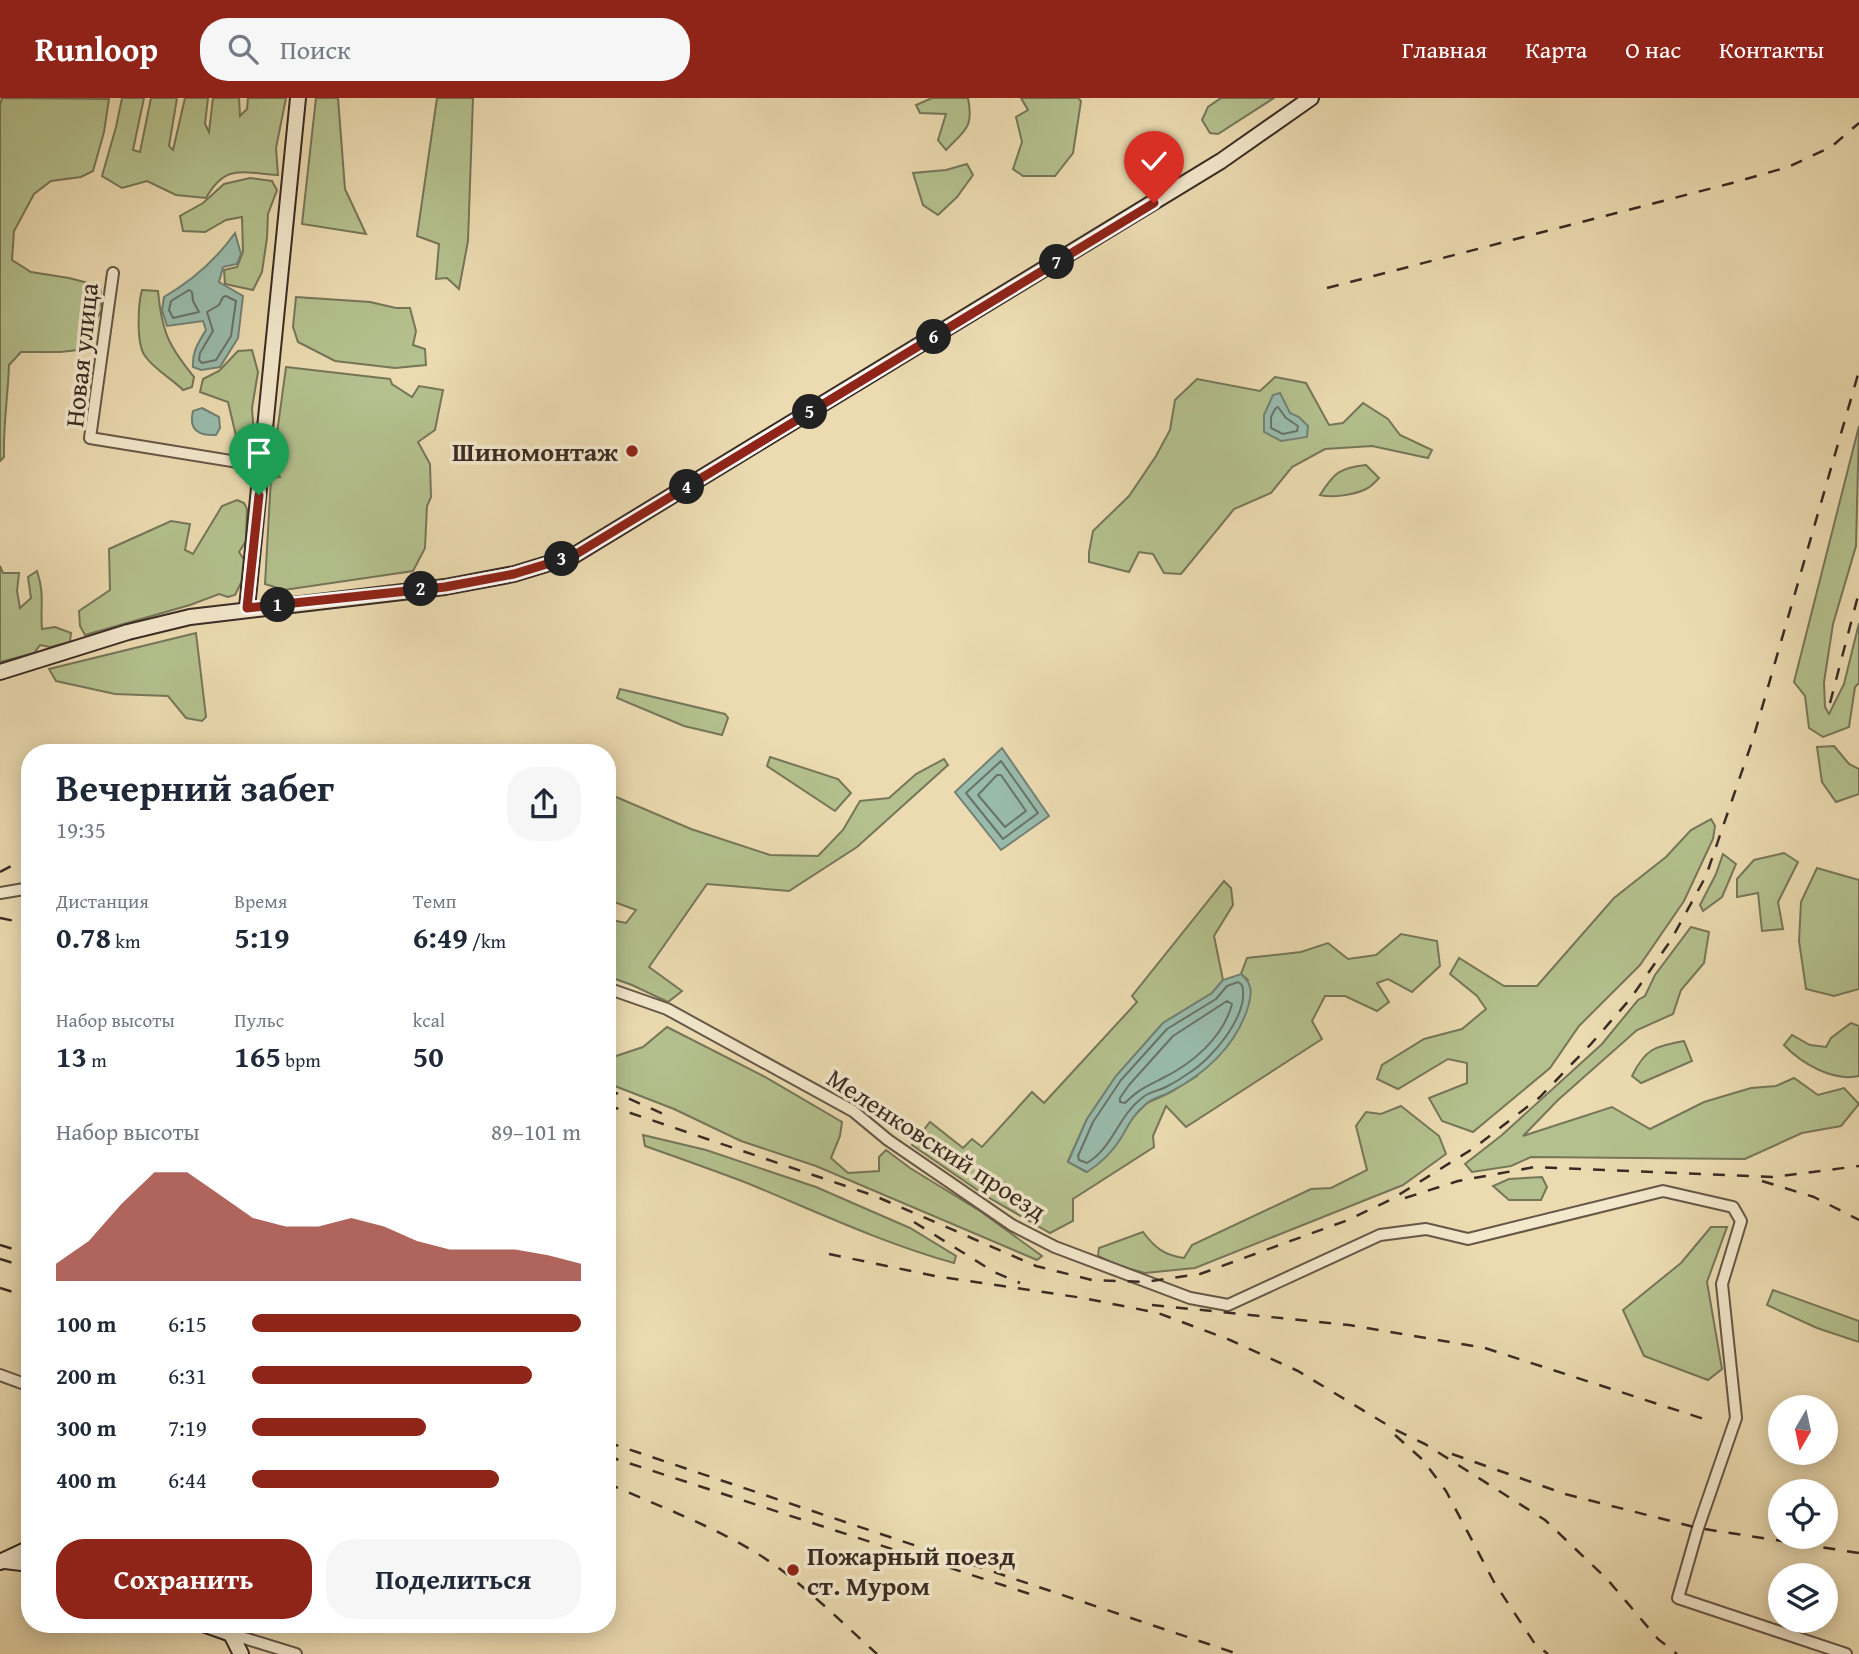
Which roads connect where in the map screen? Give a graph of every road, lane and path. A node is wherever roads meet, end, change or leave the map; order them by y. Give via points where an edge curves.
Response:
1 (298, 98) edge
2 (1311, 98) edge
3 (113, 273) dead end
4 (262, 466) junction
5 (247, 608) junction
6 (0, 672) edge
7 (21, 890) edge
8 (0, 893) edge
9 (616, 991) edge
10 (0, 1375) edge
11 (21, 1383) edge
12 (21, 1552) edge
13 (0, 1562) edge
14 (21, 1562) edge
15 (232, 1633) edge
16 (241, 1633) edge
17 (240, 1653) edge
18 (296, 1654) edge
19 (1846, 1654) edge

1 - 4 main road
2 - 5 main road via 1222,161 573,556 514,574 445,587
3 - 4 street, Новая улица via 90,438
4 - 5 main road
5 - 6 main road via 128,632
7 - 8 street
9 - 19 street, Меленковский проезд via 667,1009 853,1111 1012,1226 1190,1298 1228,1305 1380,1235 1426,1229 1468,1239 1663,1191 1733,1207 1741,1221 1722,1284 1736,1418 1678,1598
10 - 11 street
12 - 13 main road
13 - 14 main road
15 - 17 main road
16 - 18 street

